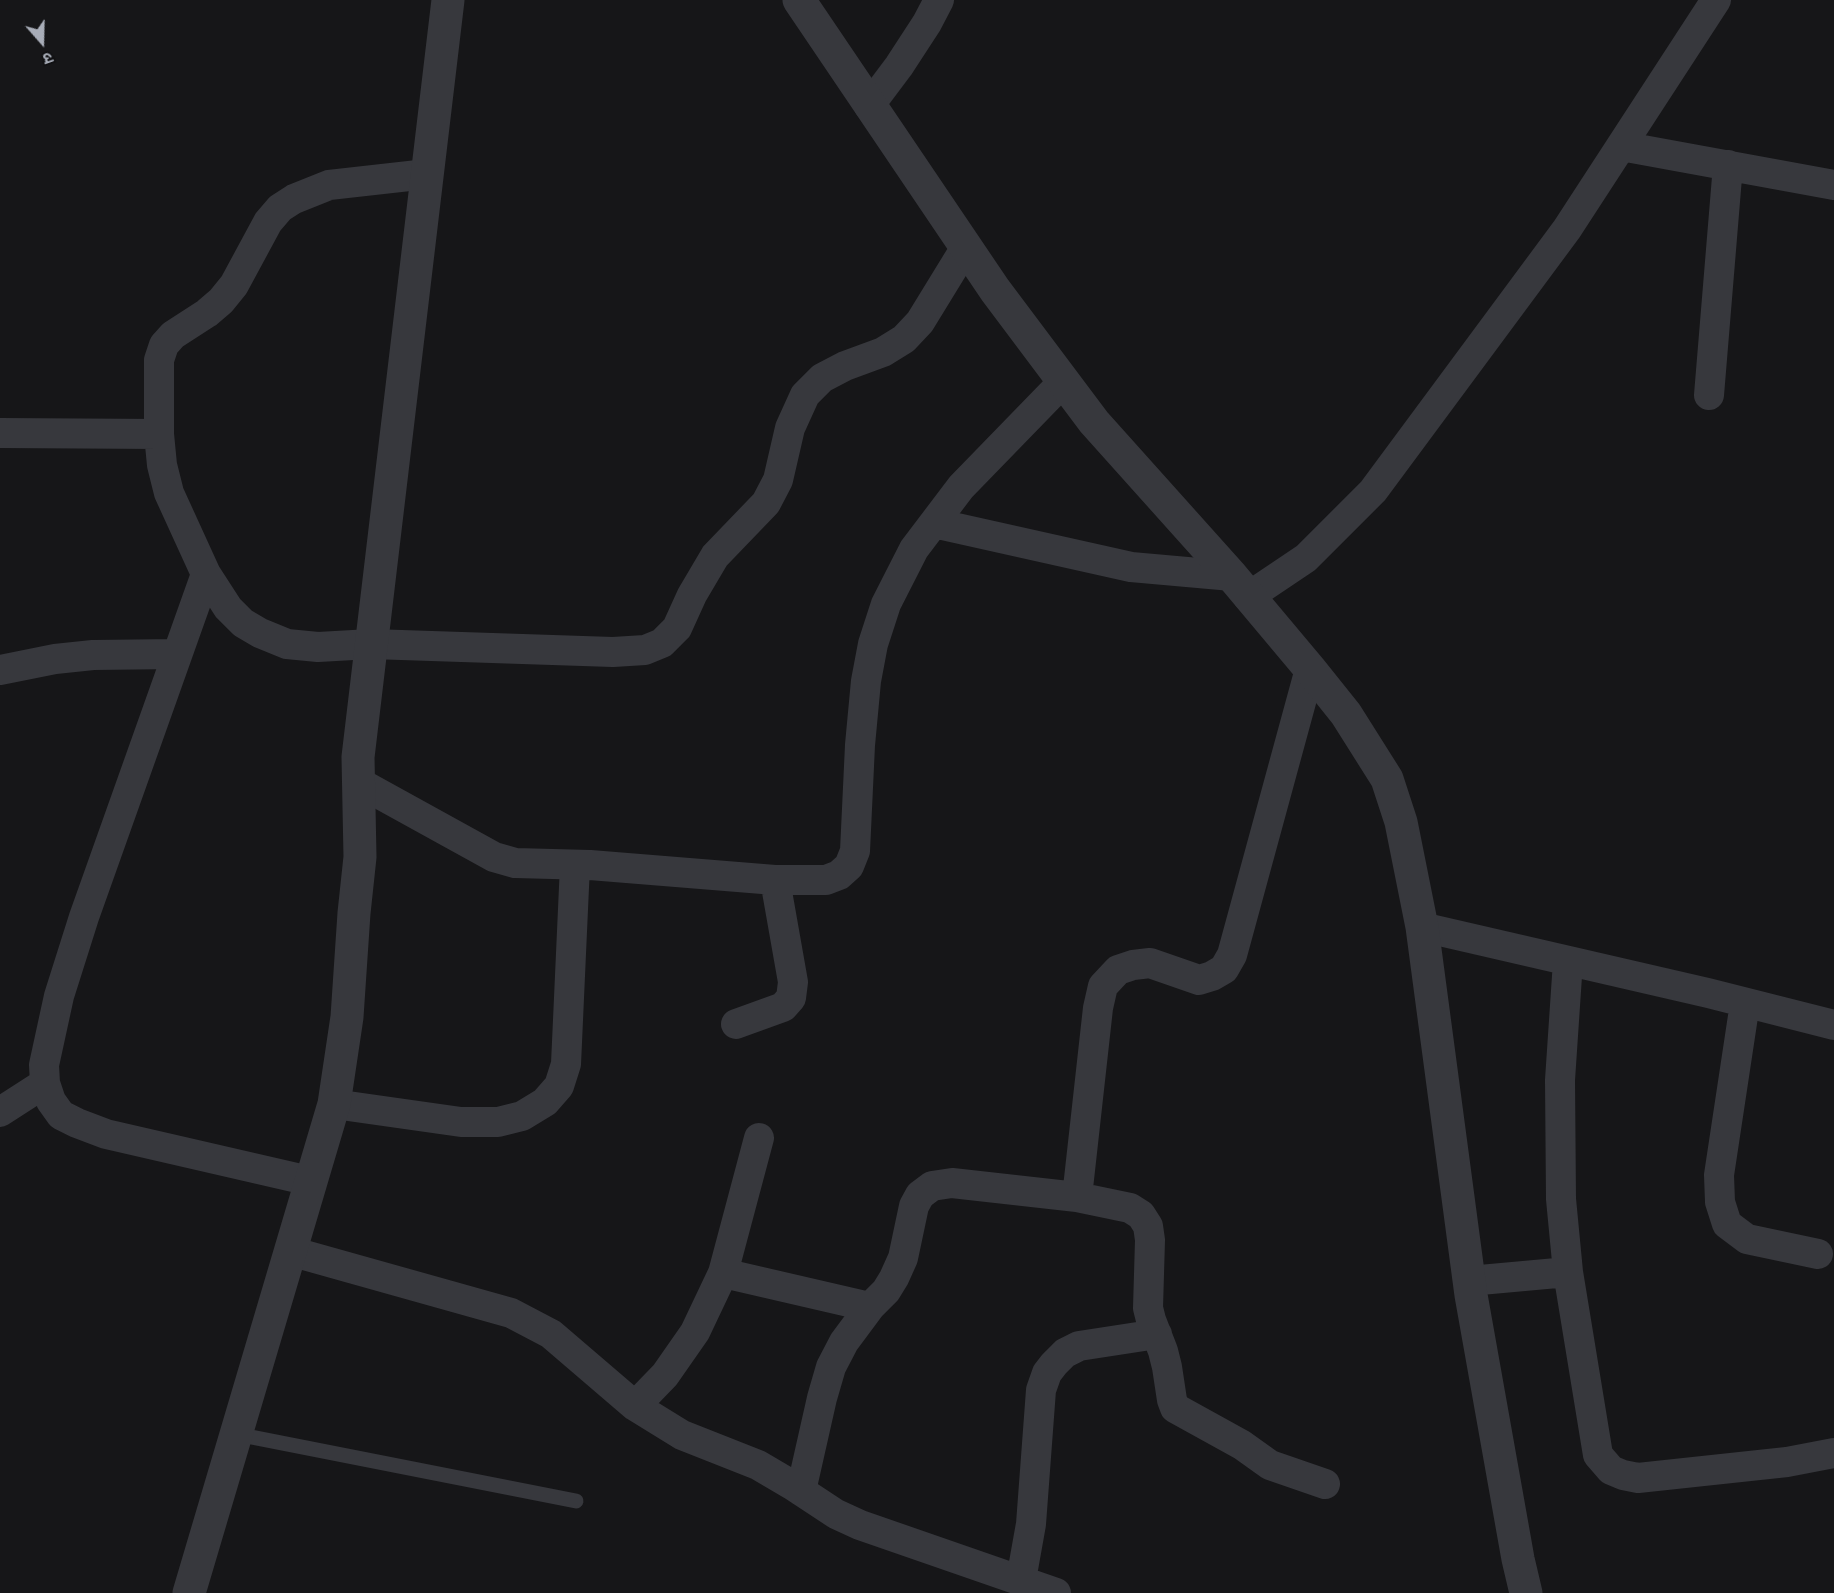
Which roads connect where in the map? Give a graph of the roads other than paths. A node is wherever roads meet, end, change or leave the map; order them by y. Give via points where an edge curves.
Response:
1 (448, 0) edge
2 (799, 0) edge
3 (939, 0) edge
4 (1716, 0) edge
5 (870, 105) junction
6 (1621, 146) junction
7 (1728, 165) junction
8 (427, 174) junction
9 (1834, 184) edge
10 (966, 247) junction
11 (1064, 381) junction
12 (1709, 395) dead end
13 (0, 433) edge
14 (159, 434) junction
15 (934, 523) junction
16 (206, 574) junction
17 (1240, 587) junction
18 (371, 644) junction
19 (177, 654) junction
20 (1310, 669) junction
21 (0, 670) edge
22 (358, 783) junction
23 (575, 865) junction
24 (775, 880) junction
25 (1422, 927) junction
26 (1568, 961) junction
27 (1745, 1003) junction
28 (736, 1024) dead end
29 (1834, 1025) edge
30 (45, 1083) junction
31 (334, 1104) junction
32 (0, 1112) edge
33 (759, 1138) dead end
34 (310, 1181) junction
35 (1077, 1197) junction
36 (290, 1251) junction
37 (1818, 1254) dead end
38 (1568, 1272) junction
39 (723, 1273) junction
40 (1469, 1281) junction
41 (870, 1307) junction
42 (1157, 1334) junction
43 (635, 1406) junction
44 (236, 1434) junction
45 (1834, 1453) edge
46 (1325, 1484) dead end
47 (801, 1491) junction
48 (576, 1501) dead end
49 (1021, 1580) junction
50 (189, 1593) edge
51 (1056, 1593) edge
52 (1526, 1593) edge

1 - 8 street
2 - 5 street
3 - 5 street
4 - 6 street
5 - 10 street
6 - 7 street
6 - 17 street via 1567,229 1373,491 1305,558
7 - 9 street
7 - 12 street
8 - 14 street via 329,185 280,208 221,301 165,345 159,360
8 - 18 street
10 - 11 street
10 - 18 street via 920,322 904,339 822,378 805,395 790,429 778,480 765,503 715,556 677,628 662,643 645,650 613,652
11 - 15 street via 961,487
11 - 17 street via 1094,422
13 - 14 street
14 - 16 street via 169,493
15 - 17 street
15 - 24 street via 914,549 886,604 873,644 864,703 855,851 849,866 826,880
16 - 18 street via 228,608 260,633 287,644
16 - 19 street
17 - 20 street
18 - 22 street
19 - 21 street via 55,658
19 - 30 street via 59,996 44,1065
20 - 25 street via 1346,714 1387,779 1401,822
20 - 35 street via 1232,955 1224,969 1199,980 1150,963 1133,965 1118,970 1103,986
22 - 23 street via 494,857 515,864
22 - 31 street via 360,857 348,1017
23 - 24 street
23 - 31 street via 566,1064 559,1086 545,1102 522,1116 498,1122 461,1122
24 - 28 street via 793,982 791,998 783,1007
25 - 26 street
25 - 40 street
26 - 27 street
26 - 38 street via 1560,1080 1561,1199
27 - 29 street
27 - 37 street via 1719,1174 1720,1202 1727,1224 1747,1239
30 - 32 street
30 - 34 street via 61,1114 106,1134
31 - 34 street
33 - 39 street
34 - 36 street
35 - 41 street via 952,1183 932,1186 914,1206 903,1258 894,1278
35 - 42 street via 1130,1208 1148,1226 1148,1308
36 - 43 street via 511,1313 551,1334
36 - 44 street
38 - 40 street
38 - 45 street via 1598,1455 1611,1470 1638,1478
39 - 41 street
39 - 43 street via 695,1332 665,1375
40 - 52 street
41 - 47 street via 831,1367
42 - 46 street via 1175,1408 1270,1465
42 - 49 street via 1079,1346 1065,1353 1047,1373 1041,1390 1030,1524
43 - 47 street via 682,1435 758,1465
44 - 48 lane
44 - 50 street
47 - 49 street via 860,1525
49 - 51 street

